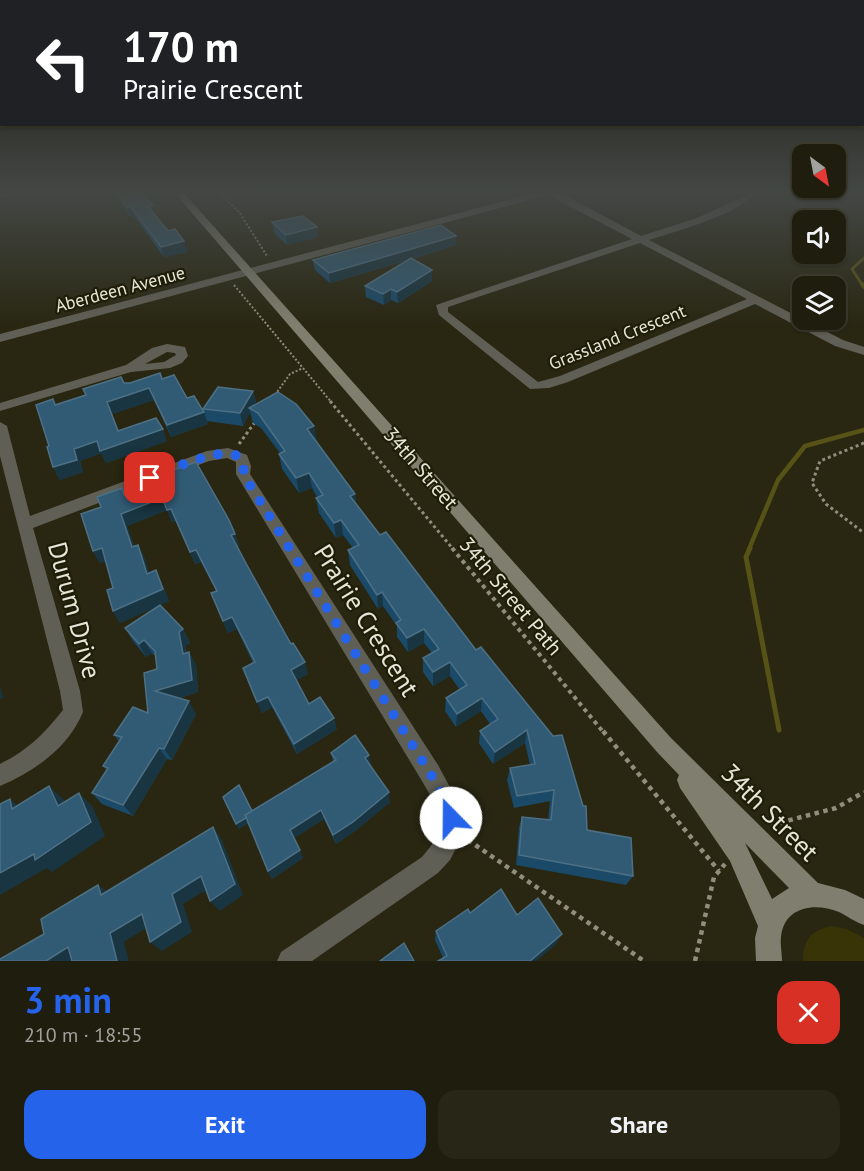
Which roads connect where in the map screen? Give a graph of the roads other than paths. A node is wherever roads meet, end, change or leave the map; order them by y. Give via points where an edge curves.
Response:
1 (217, 236) edge
2 (368, 236) edge
3 (380, 236) edge
4 (634, 236) edge
5 (649, 236) edge
6 (640, 239) junction
7 (247, 270) junction
8 (755, 300) junction
9 (0, 338) edge
10 (864, 351) edge
11 (130, 368) dead end
12 (0, 407) edge
13 (0, 426) edge
14 (24, 525) junction
15 (664, 745) junction
16 (0, 776) edge
17 (811, 893) junction
18 (859, 905) edge
19 (770, 923) junction
20 (290, 961) edge
21 (769, 961) edge

1 - 7 street, 34th Street
2 - 7 street
3 - 7 street
4 - 6 street
5 - 6 street
6 - 8 street
6 - 8 street, Grassland Crescent via 442,304 443,313 535,386 564,379
7 - 9 street, Aberdeen Avenue
7 - 15 street, 34th Street
8 - 10 street via 839,343
11 - 12 street
13 - 14 street, Durum Drive
14 - 16 street, Durum Drive via 73,712 32,759
14 - 20 street, Prairie Crescent via 207,456 220,453 242,459 243,474 430,773 448,805 454,830 444,851 430,865
15 - 17 street, 34th Street
15 - 19 street, 34th Street via 738,853
17 - 18 street
17 - 19 street via 793,897 779,907
19 - 21 street via 766,945

